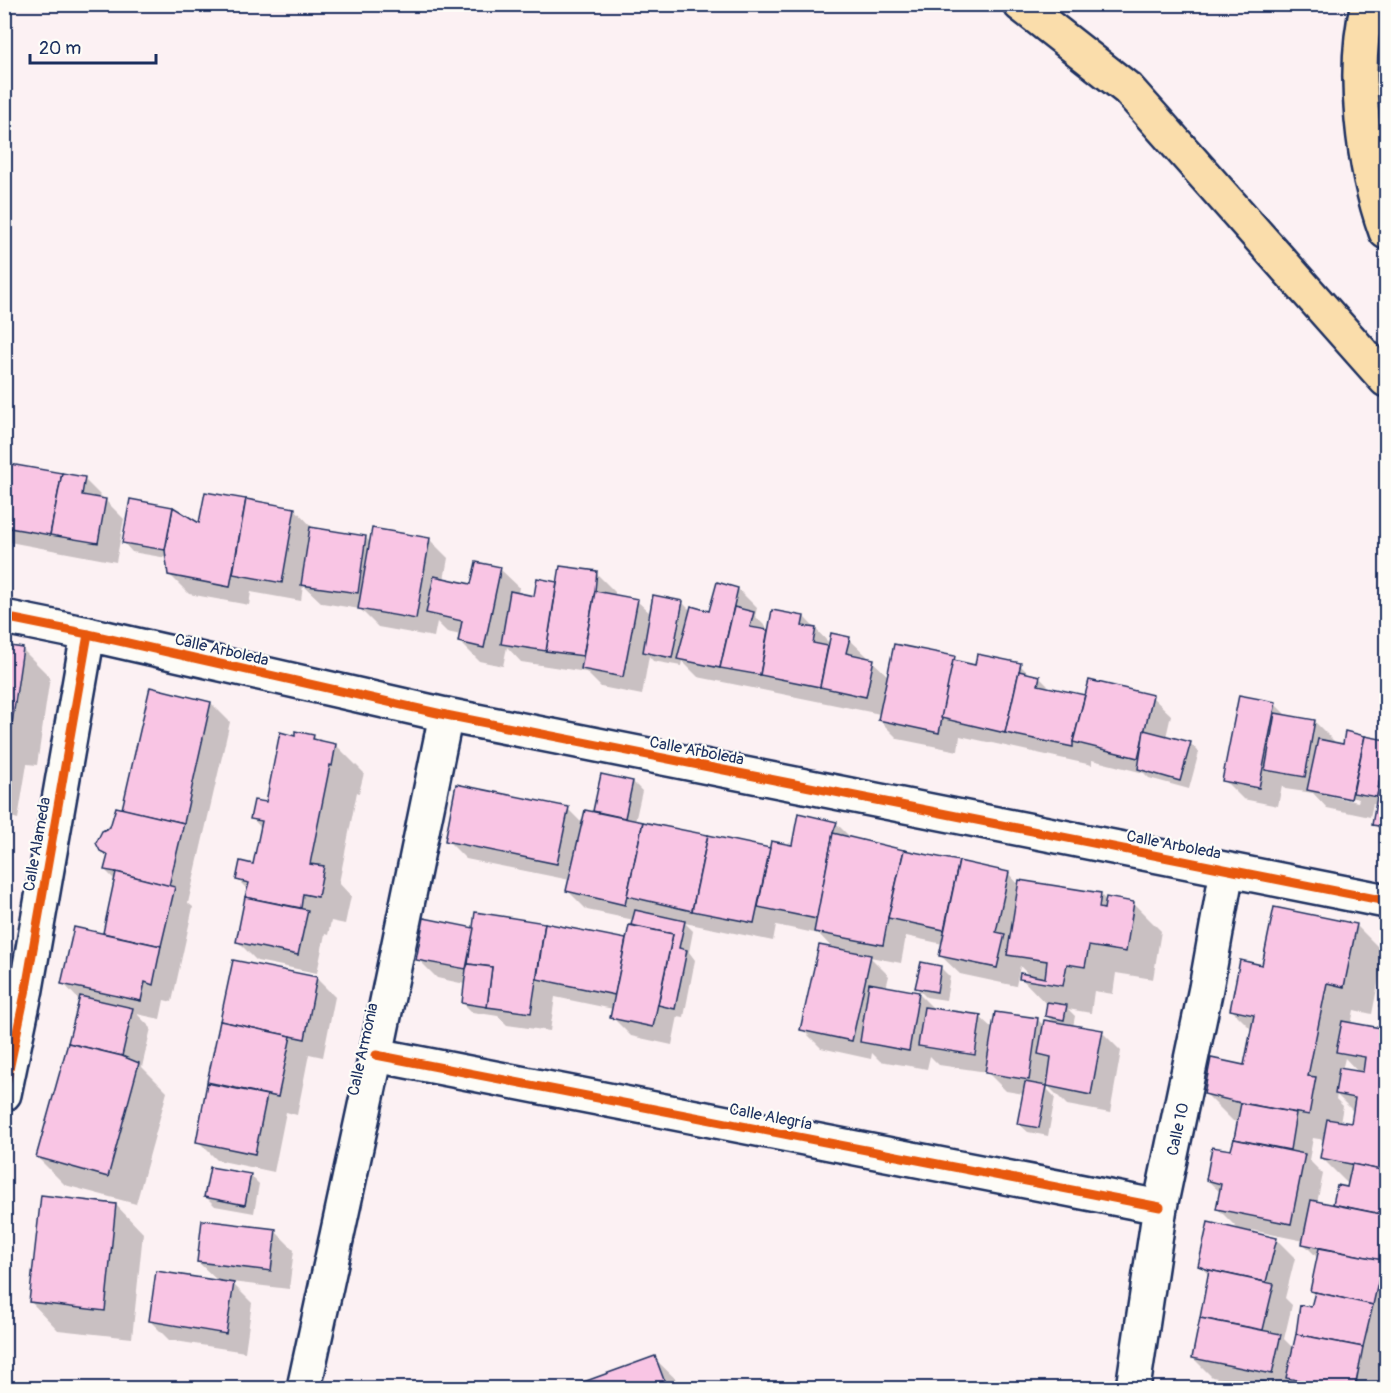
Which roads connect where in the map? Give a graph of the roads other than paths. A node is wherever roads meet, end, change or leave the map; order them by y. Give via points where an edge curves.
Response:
1 (1020, 4) edge
2 (1368, 4) edge
3 (1386, 232) edge
4 (1386, 380) edge
5 (4, 617) edge
6 (88, 634) junction
7 (446, 715) junction
8 (1227, 870) junction
9 (1386, 901) edge
10 (376, 1055) junction
11 (4, 1094) edge
12 (1160, 1207) junction
13 (304, 1389) edge
14 (1133, 1389) edge

1 - 4 highway via 1128,89
2 - 3 highway via 1360,83 1363,124 1369,171
5 - 6 street, Calle Arboleda
6 - 7 street, Calle Arboleda
6 - 11 street, Calle Alameda
7 - 8 street, Calle Arboleda
7 - 10 street, Calle Armonia
8 - 9 street, Calle Arboleda
8 - 12 street, Calle 10
10 - 12 street, Calle Alegría
10 - 13 street, Calle Armonia
12 - 14 street, Calle 10

